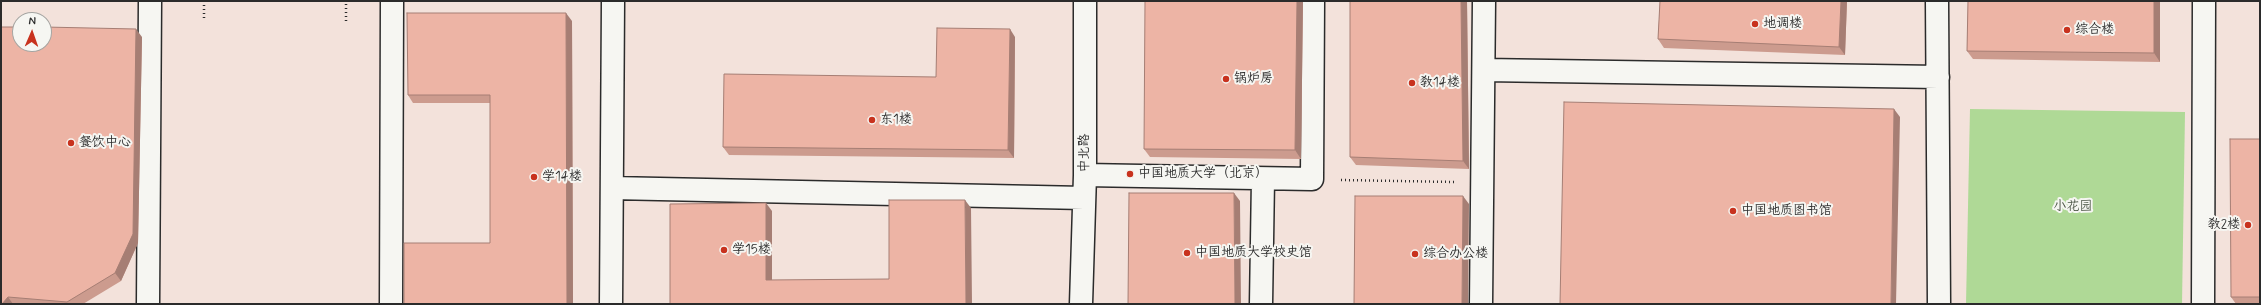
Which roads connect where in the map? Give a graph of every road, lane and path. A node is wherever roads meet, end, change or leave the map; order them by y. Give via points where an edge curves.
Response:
1 (150, 1) edge
2 (204, 1) edge
3 (346, 1) edge
4 (392, 1) edge
5 (613, 1) edge
6 (1085, 1) edge
7 (1313, 1) edge
8 (1484, 1) edge
9 (1937, 1) edge
10 (2204, 1) edge
11 (204, 19) dead end
12 (346, 21) dead end
13 (1484, 70) junction
14 (1938, 77) junction
15 (1085, 175) junction
16 (1263, 179) junction
17 (1312, 179) junction
18 (1483, 182) junction
19 (612, 188) junction
20 (1084, 198) junction
21 (148, 304) edge
22 (391, 304) edge
23 (611, 304) edge
24 (1081, 304) edge
25 (1262, 304) edge
26 (1481, 304) edge
27 (1939, 304) edge
28 (2203, 304) edge

1 - 21 street
2 - 11 path
3 - 12 path
4 - 22 street
5 - 19 street
6 - 15 street, 中北路
7 - 17 street
8 - 13 street
9 - 14 street
10 - 28 street
13 - 14 street
13 - 18 street
14 - 27 street
15 - 16 street
15 - 20 street, 中北路
16 - 17 street
16 - 25 street
17 - 18 path
18 - 26 street
19 - 20 street
19 - 23 street
20 - 24 street, 中北路

